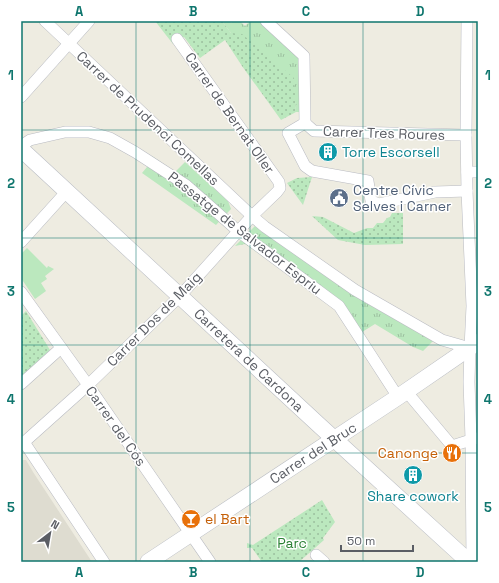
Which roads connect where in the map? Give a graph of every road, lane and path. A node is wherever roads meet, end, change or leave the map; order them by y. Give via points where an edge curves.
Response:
1 (45, 21) edge
2 (89, 21) edge
3 (266, 21) edge
4 (467, 21) edge
5 (177, 39) dead end
6 (69, 43) junction
7 (21, 97) edge
8 (305, 123) junction
9 (466, 135) junction
10 (24, 150) edge
11 (472, 172) edge
12 (280, 188) joint
13 (66, 191) junction
14 (467, 191) junction
15 (252, 216) junction
16 (238, 231) junction
17 (21, 242) edge
18 (21, 292) edge
19 (180, 296) junction
20 (25, 306) edge
21 (474, 345) edge
22 (62, 348) junction
23 (474, 381) edge
24 (21, 384) edge
25 (88, 385) junction
26 (402, 394) junction
27 (475, 438) edge
28 (334, 439) junction
29 (23, 444) edge
30 (190, 534) junction
31 (104, 562) edge
32 (148, 562) edge
33 (210, 562) edge
34 (469, 562) edge
35 (472, 562) edge

1 - 6 street, Carrer de Prudenci Comellas
2 - 6 street
3 - 8 street via 304,56
4 - 9 street
5 - 12 street, Carrer de Bernat Oller via 279,182
6 - 7 street
6 - 15 street, Carrer de Prudenci Comellas
8 - 9 street, Carrer Tres Roures via 314,131
8 - 14 street via 288,133 305,166 312,171 368,181 371,201 380,204 435,192
9 - 11 street
10 - 13 main road, Carretera de Cardona
10 - 16 street, Passatge de Salvador Espriu via 30,140 65,132 89,132 110,138 186,185
11 - 14 street
12 - 15 street, Carrer Dos de Maig
13 - 17 street
13 - 19 main road, Carretera de Cardona
14 - 21 street
15 - 16 street, Carrer Dos de Maig
15 - 21 street, Carrer de Prudenci Comellas via 354,290 442,340
16 - 19 street, Carrer Dos de Maig
16 - 26 street, Passatge de Salvador Espriu via 340,306
18 - 20 street, Carrer del Cós
19 - 25 street, Carrer Dos de Maig
19 - 28 main road, Carretera de Cardona
20 - 22 street, Carrer del Cós
21 - 23 street
21 - 26 main road, Carrer del Bruc
22 - 24 street
22 - 25 street, Carrer del Cós
23 - 27 street
25 - 29 street, Carrer Dos de Maig
25 - 30 street, Carrer del Cós
26 - 27 street via 452,446
26 - 28 main road, Carrer del Bruc
27 - 35 street
28 - 30 main road, Carrer del Bruc
28 - 34 main road, Carretera de Cardona
29 - 31 street
30 - 32 main road, Carrer del Bruc
30 - 33 street, Carrer del Cós

